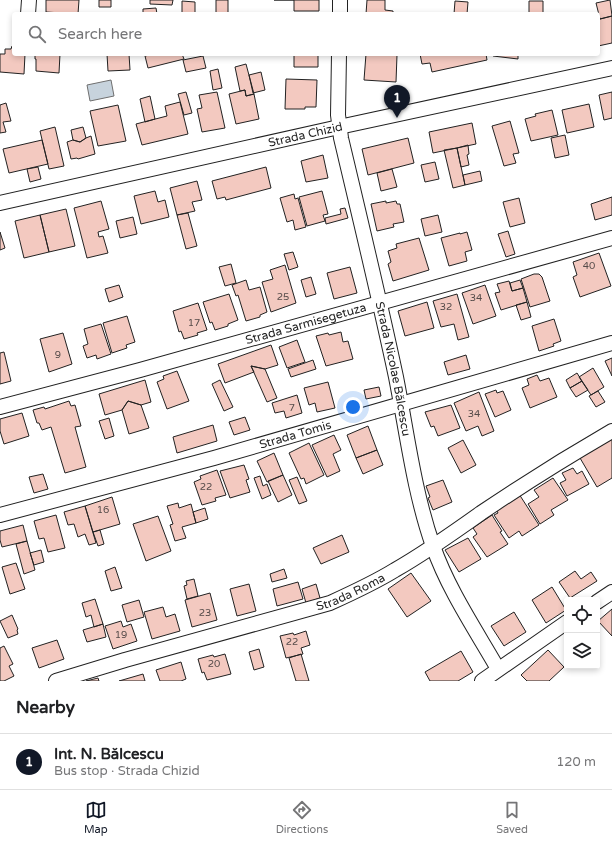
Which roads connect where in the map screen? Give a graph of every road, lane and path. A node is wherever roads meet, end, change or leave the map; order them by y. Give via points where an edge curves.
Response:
1 (29, 0) edge
2 (340, 0) edge
3 (28, 12) edge
4 (340, 12) edge
5 (339, 56) edge
6 (612, 68) edge
7 (339, 127) junction
8 (0, 203) edge
9 (612, 238) edge
10 (380, 302) junction
11 (612, 343) edge
12 (401, 404) junction
13 (0, 407) edge
14 (612, 431) edge
15 (0, 515) edge
16 (433, 547) junction
17 (612, 592) edge
18 (600, 600) edge
19 (564, 624) edge
20 (498, 669) junction
21 (56, 681) edge
22 (482, 681) edge

1 - 3 street
2 - 4 street
5 - 7 street, Strada Nicolae Bălcescu
6 - 7 street, Strada Chizid
7 - 8 street, Strada Chizid
7 - 10 street, Strada Nicolae Bălcescu
9 - 10 street, Strada Sarmisegetuza
10 - 12 street, Strada Nicolae Bălcescu
10 - 13 street, Strada Sarmisegetuza
11 - 12 street, Strada Tomis
12 - 15 street, Strada Tomis via 214,458
12 - 16 street, Strada Nicolae Bălcescu via 418,490
14 - 16 street, Strada Roma via 481,513
16 - 20 street, Strada Nicolae Bălcescu via 451,587
16 - 21 street, Strada Roma via 388,575 330,603
17 - 18 street
19 - 20 street
20 - 22 street

